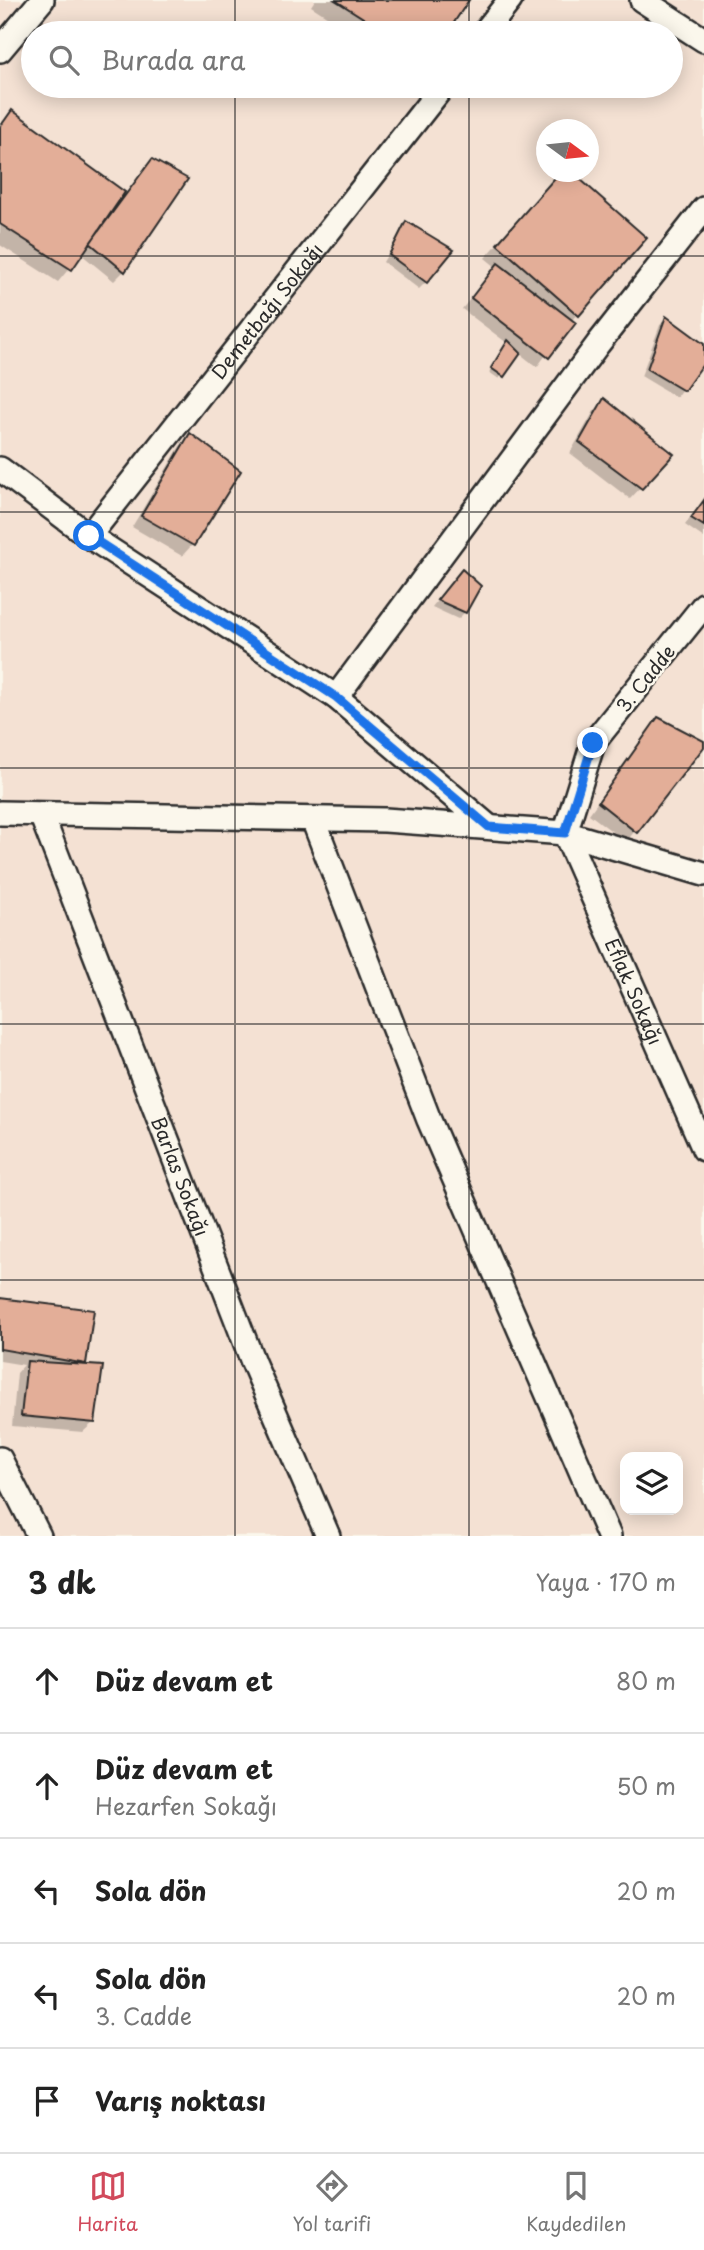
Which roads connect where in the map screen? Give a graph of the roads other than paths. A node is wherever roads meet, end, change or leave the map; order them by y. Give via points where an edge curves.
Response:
1 (42, 0) edge
2 (510, 0) edge
3 (642, 0) edge
4 (24, 21) edge
5 (493, 21) edge
6 (675, 21) edge
7 (21, 25) edge
8 (683, 26) edge
9 (704, 40) edge
10 (0, 50) edge
11 (434, 98) edge
12 (704, 209) edge
13 (0, 469) edge
14 (89, 536) junction
15 (704, 605) edge
16 (336, 697) junction
17 (0, 813) edge
18 (41, 814) junction
19 (313, 819) junction
20 (489, 827) junction
21 (565, 833) junction
22 (704, 874) edge
23 (704, 1149) edge
24 (0, 1459) edge
25 (39, 1536) edge
26 (328, 1536) edge
27 (609, 1536) edge

1 - 4 street
2 - 5 street
3 - 6 street
7 - 10 street
8 - 9 street
11 - 14 street, Demetbağı Sokağı
12 - 16 street
13 - 14 street
14 - 16 street
15 - 21 street, 3. Cadde via 593,743
16 - 20 street
17 - 18 street
18 - 19 street
18 - 26 street, Barlas Sokağı via 253,1362
19 - 20 street
19 - 27 street via 429,1120
20 - 21 street
21 - 22 street
21 - 23 street, Eflak Sokağı
24 - 25 street

